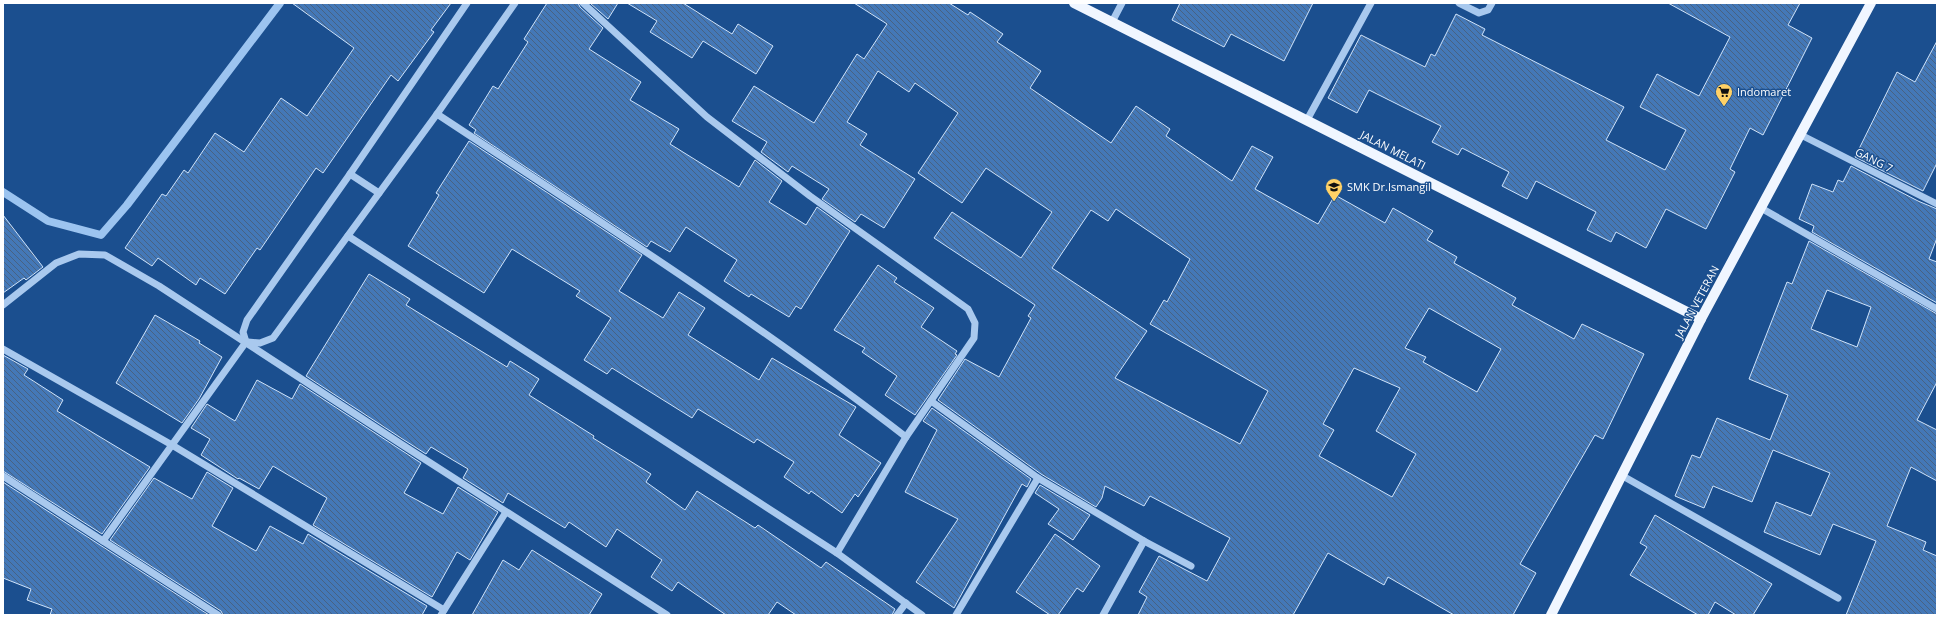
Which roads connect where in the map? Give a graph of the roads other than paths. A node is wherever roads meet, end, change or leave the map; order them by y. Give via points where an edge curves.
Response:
1 (467, 3) edge
2 (515, 3) edge
3 (583, 3) edge
4 (1074, 3) edge
5 (1122, 3) edge
6 (1371, 3) edge
7 (1458, 3) edge
8 (1492, 3) edge
9 (1871, 3) edge
10 (1112, 22) junction
11 (438, 114) junction
12 (1307, 120) junction
13 (1801, 135) junction
14 (350, 174) junction
15 (379, 193) junction
16 (1937, 204) edge
17 (1761, 208) junction
18 (348, 236) junction
19 (3, 305) edge
20 (1937, 308) edge
21 (1701, 319) junction
22 (246, 342) junction
23 (3, 349) edge
24 (931, 401) junction
25 (906, 437) junction
26 (172, 445) junction
27 (1621, 475) junction
28 (3, 476) edge
29 (1038, 478) junction
30 (506, 512) junction
31 (103, 541) junction
32 (1144, 541) junction
33 (837, 553) junction
34 (1191, 566) dead end
35 (1838, 598) dead end
36 (906, 603) junction
37 (442, 613) edge
38 (218, 615) edge
39 (667, 615) edge
40 (897, 615) edge
41 (922, 615) edge
42 (956, 615) edge
43 (1103, 615) edge
44 (1551, 615) edge

1 - 14 street
2 - 11 street
3 - 24 street via 707,117 810,196 968,309 975,323 974,338
4 - 10 main road, JALAN MELATI
5 - 10 street
6 - 12 street
7 - 8 street via 1479,13 1488,10
9 - 13 main road, JALAN VETERAN
10 - 12 main road, JALAN MELATI
11 - 15 street
11 - 25 street via 704,289
12 - 21 main road, JALAN MELATI
13 - 16 street, GANG 7
13 - 17 main road, JALAN VETERAN
14 - 15 street
14 - 22 street via 247,320 243,332
15 - 18 street
17 - 20 street
17 - 21 main road, JALAN VETERAN
18 - 22 street via 273,338 260,343
18 - 33 street
19 - 22 street via 56,263 79,254 105,255
21 - 27 main road, JALAN VETERAN
22 - 26 street
22 - 30 street
23 - 26 street
24 - 25 street
24 - 29 street
25 - 33 street
26 - 31 street
26 - 37 street
27 - 35 street
27 - 44 main road, JALAN VETERAN
28 - 31 street
29 - 32 street
29 - 42 street
30 - 37 street
30 - 39 street
31 - 38 street
32 - 34 street
32 - 43 street
33 - 36 street
36 - 40 street
36 - 41 street

